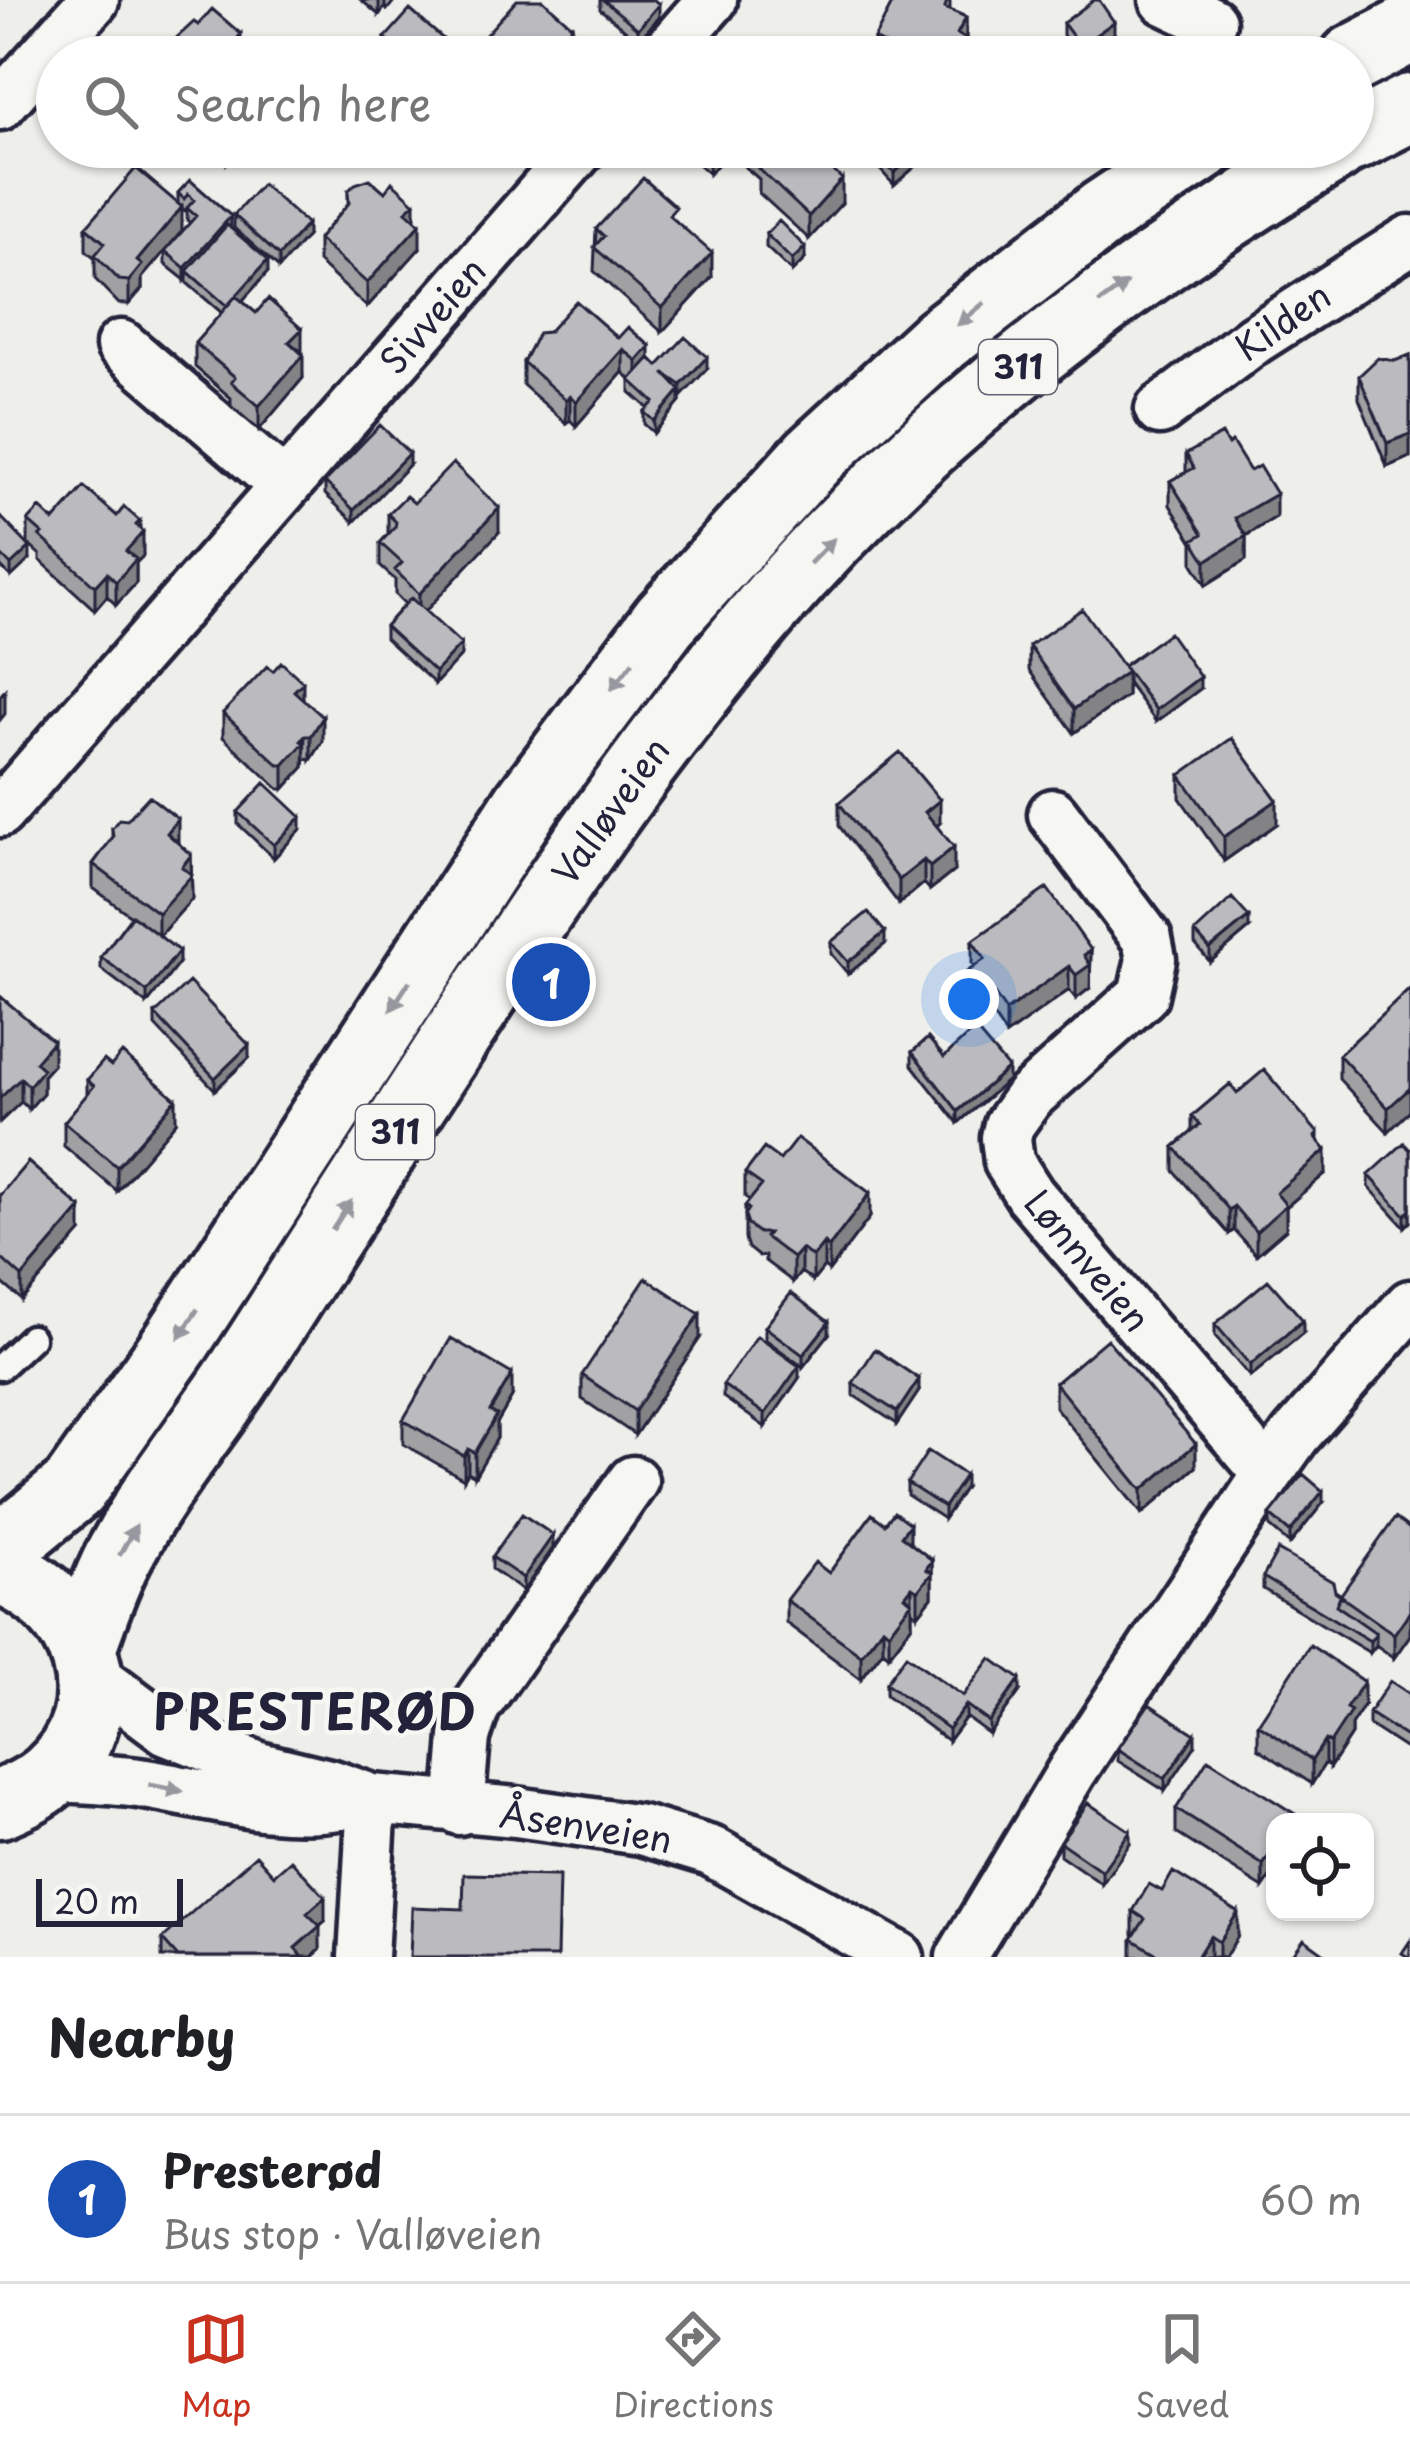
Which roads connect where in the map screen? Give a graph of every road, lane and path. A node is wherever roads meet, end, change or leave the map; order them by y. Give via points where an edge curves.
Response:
1 (94, 0) edge
2 (712, 0) edge
3 (1165, 0) edge
4 (1211, 22) dead end
5 (1410, 29) edge
6 (62, 36) edge
7 (680, 36) edge
8 (1374, 48) edge
9 (36, 65) edge
10 (0, 105) edge
11 (1410, 108) edge
12 (1374, 126) edge
13 (563, 168) edge
14 (1171, 168) edge
15 (1303, 168) edge
16 (1410, 240) edge
17 (121, 345) dead end
18 (1160, 410) dead end
19 (284, 485) junction
20 (0, 812) edge
21 (1053, 814) dead end
22 (1410, 1305) edge
23 (32, 1338) dead end
24 (0, 1367) edge
25 (1268, 1474) junction
26 (633, 1481) dead end
27 (0, 1549) edge
28 (0, 1571) edge
29 (85, 1659) junction
30 (25, 1790) edge
31 (372, 1799) junction
32 (459, 1810) junction
33 (363, 1957) edge
34 (899, 1957) edge
35 (961, 1957) edge

1 - 6 street
2 - 7 street
3 - 4 street
5 - 8 main road
9 - 10 street
11 - 12 main road
13 - 19 street, Sivveien
14 -> 27 main road, Valløveien / 311 via 941,339 814,456 665,620 502,840 74,1488
29 -> 15 main road, Valløveien / 311 via 113,1569 144,1512 522,936 658,744 768,608 1004,379 1160,258
16 - 18 street, Kilden
17 - 19 street
19 - 20 street, Sivveien
21 - 25 street, Lønnveien via 1147,939 1151,959 1144,995 1016,1111 1006,1138 1009,1162
22 - 25 street
23 - 24 lane
25 - 35 street via 1072,1771
26 - 32 street, Åsenveien via 476,1707
28 - 29 main road via 52,1600
29 - 30 main road, 311 via 82,1728 69,1754
29 - 31 street, Åsenveien via 167,1730
30 -> 31 street, Åsenveien via 143,1784 296,1809
31 - 32 street, Åsenveien
31 - 33 street
32 - 34 street, Åsenveien via 641,1830 711,1851

